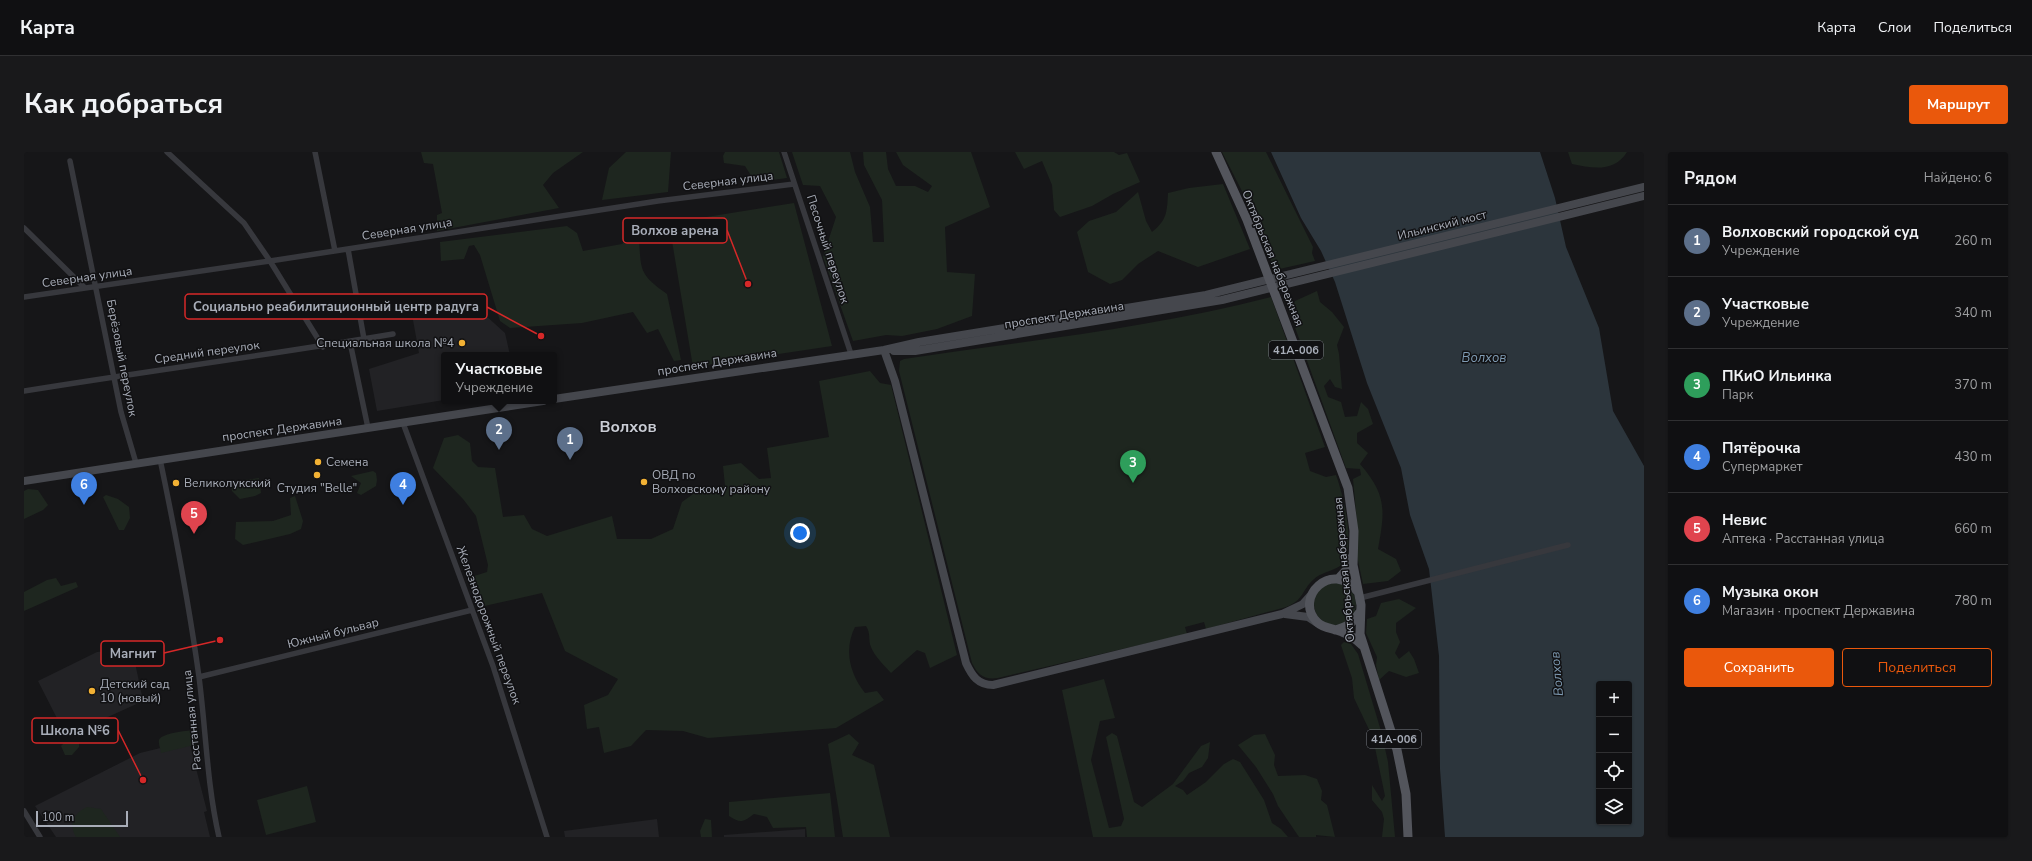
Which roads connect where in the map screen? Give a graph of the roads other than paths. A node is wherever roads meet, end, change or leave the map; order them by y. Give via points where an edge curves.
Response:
1 (167, 152) edge
2 (315, 152) edge
3 (784, 152) edge
4 (1216, 152) edge
5 (70, 162) dead end
6 (794, 184) junction
7 (1644, 187) edge
8 (1644, 196) edge
9 (24, 228) edge
10 (348, 249) junction
11 (335, 251) junction
12 (270, 261) junction
13 (1245, 285) joint
14 (84, 287) junction
15 (97, 287) junction
16 (1248, 294) joint
17 (24, 297) edge
18 (393, 334) dead end
19 (364, 339) junction
20 (350, 342) junction
21 (323, 347) junction
22 (884, 350) junction
23 (851, 354) junction
24 (115, 376) junction
25 (24, 391) edge
26 (557, 399) edge
27 (524, 404) edge
28 (403, 423) junction
29 (368, 428) junction
30 (160, 459) junction
31 (136, 463) junction
32 (24, 481) edge
33 (1568, 545) dead end
34 (1352, 554) junction
35 (1338, 579) junction
36 (1311, 595) junction
37 (1359, 595) junction
38 (472, 610) junction
39 (1360, 611) junction
40 (1282, 614) junction
41 (1323, 626) junction
42 (1336, 630) junction
43 (1362, 645) junction
44 (199, 677) junction
45 (24, 811) edge
46 (40, 837) edge
47 (219, 837) edge
48 (547, 837) edge
49 (1408, 837) edge

1 - 12 street via 244,223
2 - 11 street
3 - 6 street, Песочный переулок
4 - 34 main road, Октябрьская набережная / 41А-006 via 1247,220 1348,488 1354,531
5 - 15 street, Берёзовый переулок
6 - 10 street, Северная улица via 651,202
6 - 23 street, Песочный переулок
7 - 13 main road, Ильинский мост
8 - 16 main road, Ильинский мост
9 - 14 street
10 - 11 street, Северная улица
10 - 19 street
11 - 12 street, Северная улица
12 - 15 street, Северная улица
12 - 21 street
13 - 22 main road, проспект Державина via 1199,296
14 - 15 street, Северная улица
14 - 17 street, Северная улица
15 - 24 street, Берёзовый переулок
16 - 22 main road, проспект Державина via 1167,311 915,351
18 - 19 street, Средний переулок
19 - 20 street, Средний переулок
20 - 21 street, Средний переулок
20 - 29 street
21 - 24 street, Средний переулок
22 - 23 main road, проспект Державина
22 - 40 main road via 895,381 966,663 973,677 982,684 993,685
23 - 26 main road, проспект Державина
24 - 25 street, Средний переулок
24 - 31 street, Берёзовый переулок via 121,412
27 - 28 main road, проспект Державина
28 - 29 main road, проспект Державина
28 - 38 street, Железнодорожный переулок
29 - 30 main road, проспект Державина
30 - 31 main road, проспект Державина
30 - 44 street, Расстанная улица
31 - 32 main road, проспект Державина
33 - 37 street
34 - 35 main road via 1350,566
34 - 37 main road, Октябрьская набережная / 41А-006
35 - 36 main road via 1322,582
35 - 37 main road via 1346,581
36 - 40 main road via 1303,604
36 - 41 main road via 1311,613
37 - 39 main road, Октябрьская набережная / 41А-006
38 - 44 street, Южный бульвар
38 - 48 street, Железнодорожный переулок via 517,737
39 - 42 main road via 1355,620 1346,627
39 - 43 main road, Октябрьская набережная / 41А-006
40 - 41 main road via 1308,617
41 - 42 main road
42 - 43 main road via 1349,635
43 - 49 main road, Октябрьская набережная / 41А-006 via 1398,750 1406,794
44 - 47 street, Расстанная улица via 213,812
45 - 46 street

